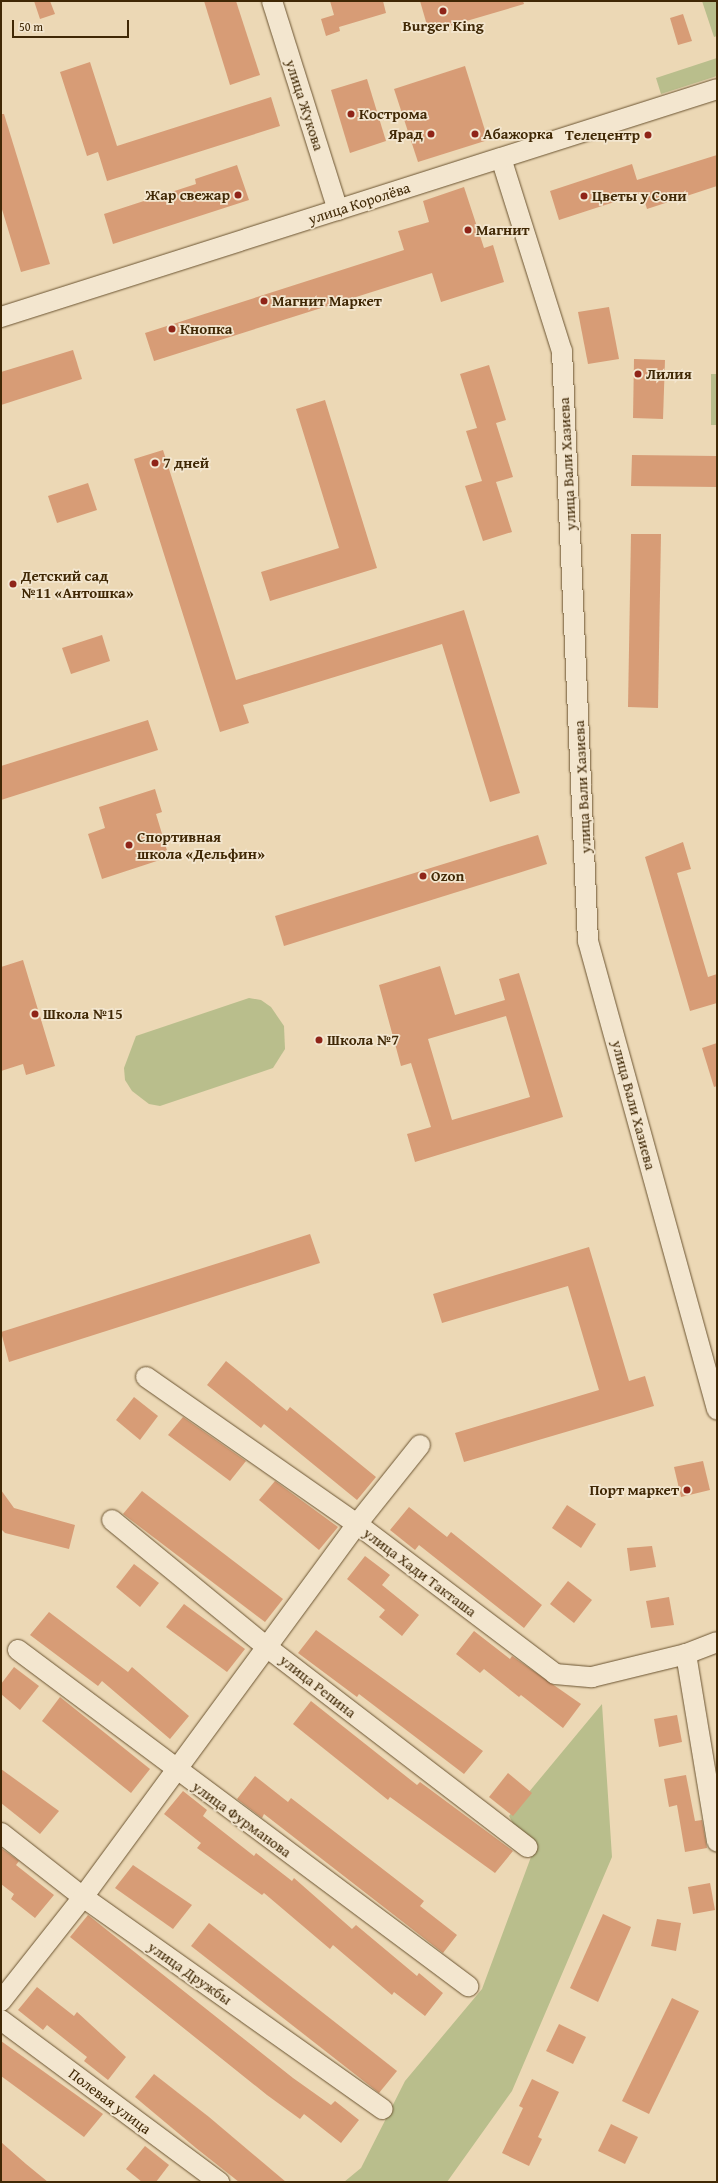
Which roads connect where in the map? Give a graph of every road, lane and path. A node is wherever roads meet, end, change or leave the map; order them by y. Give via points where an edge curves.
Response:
1 (272, 1) edge
2 (717, 89) edge
3 (501, 158) junction
4 (338, 210) junction
5 (1, 317) edge
6 (146, 1377) dead end
7 (717, 1410) edge
8 (420, 1445) dead end
9 (112, 1520) dead end
10 (357, 1524) junction
11 (717, 1642) edge
12 (268, 1648) junction
13 (18, 1650) dead end
14 (686, 1654) junction
15 (177, 1771) junction
16 (1, 1833) edge
17 (717, 1842) edge
18 (527, 1847) dead end
19 (83, 1897) junction
20 (468, 1986) dead end
21 (1, 2001) edge
22 (1, 2020) edge
23 (382, 2109) dead end
24 (219, 2182) edge

1 - 4 street, улица Жукова
2 - 3 street, улица Королёва
3 - 4 street, улица Королёва
3 - 7 street, улица Вали Хазиева via 562,351 588,940
4 - 5 street, улица Королёва
6 - 10 street, улица Хади Такташа
8 - 10 street
9 - 12 street, улица Репина
10 - 12 street
10 - 14 street, улица Хади Такташа via 554,1674 592,1677
11 - 14 street, улица Хади Такташа
12 - 15 street
12 - 18 street, улица Репина
13 - 15 street, улица Фурманова
14 - 17 street
15 - 19 street
15 - 20 street, улица Фурманова
16 - 19 street, улица Дружбы
19 - 21 street
19 - 23 street, улица Дружбы
22 - 24 street, Полевая улица

